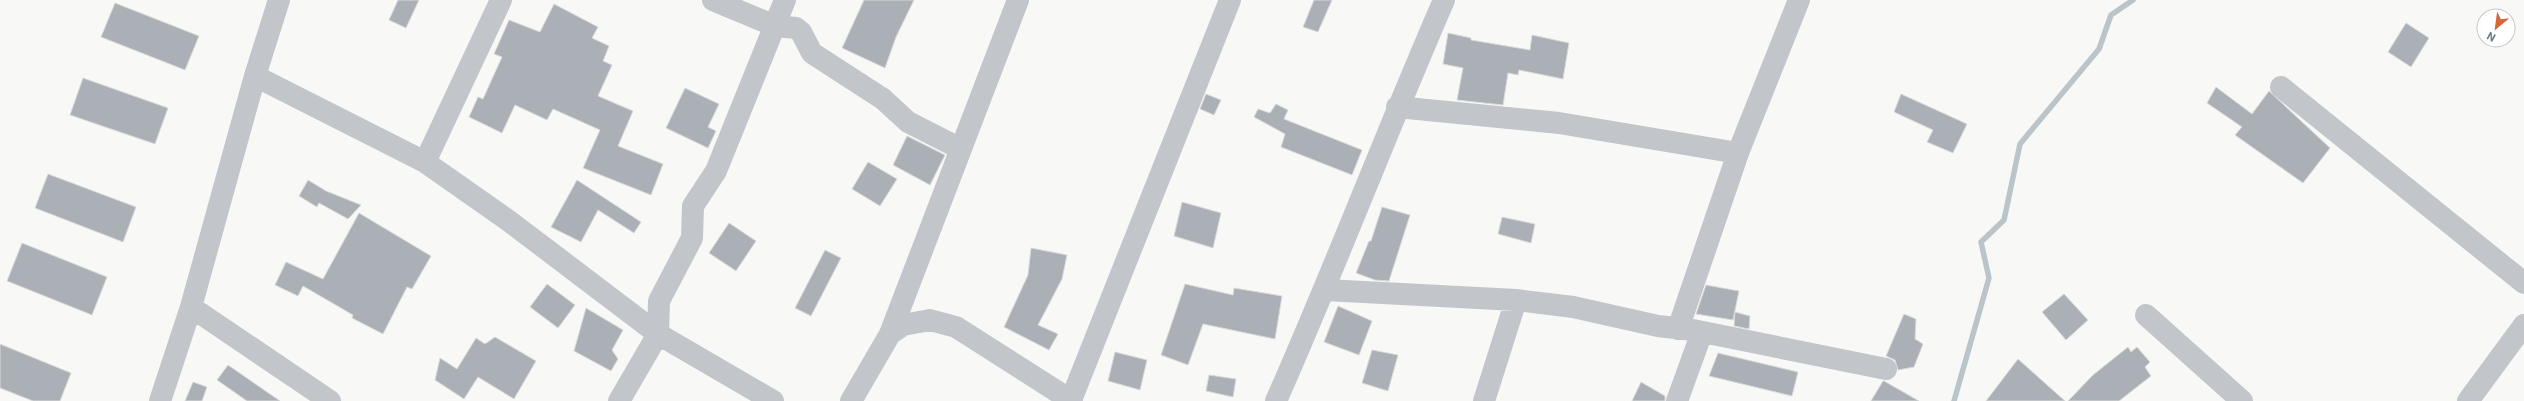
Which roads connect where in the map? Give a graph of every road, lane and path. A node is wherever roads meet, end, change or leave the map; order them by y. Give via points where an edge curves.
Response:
1 (279, 0) edge
2 (501, 0) edge
3 (713, 0) edge
4 (785, 0) edge
5 (1018, 0) edge
6 (1230, 0) edge
7 (1444, 0) edge
8 (1799, 0) edge
9 (775, 26) junction
10 (255, 76) junction
11 (2281, 87) dead end
12 (1397, 107) junction
13 (961, 150) junction
14 (1738, 153) junction
15 (425, 162) junction
16 (2524, 284) edge
17 (1325, 290) junction
18 (1516, 300) junction
19 (192, 307) junction
20 (2146, 315) dead end
21 (2524, 325) edge
22 (1678, 329) junction
23 (1702, 332) junction
24 (658, 334) junction
25 (890, 334) junction
26 (1886, 369) dead end
27 (160, 401) edge
28 (330, 401) edge
29 (619, 401) edge
30 (773, 401) edge
31 (851, 401) edge
32 (1072, 401) edge
33 (1276, 401) edge
34 (1484, 401) edge
35 (1677, 401) edge
36 (2242, 401) edge
37 (2468, 401) edge

1 - 10 street
2 - 15 street
3 - 9 street
4 - 9 street
5 - 13 street
6 - 32 street
7 - 12 street
8 - 14 street
9 - 13 street via 796,28 801,32 812,53 883,99 908,122
9 - 24 street via 716,171 693,206 692,238 659,301
10 - 15 street
10 - 19 street
11 - 16 street
12 - 14 street via 1559,123
12 - 17 street
13 - 25 street
14 - 22 street
15 - 24 street via 509,221
17 - 18 street
17 - 33 street
18 - 22 street via 1573,307
18 - 34 street
19 - 27 street
19 - 28 street
20 - 36 street
21 - 37 street
22 - 23 street
23 - 26 street
23 - 35 street
24 - 29 street
24 - 30 street
25 - 31 street
25 - 32 street via 903,325 930,320 956,327

